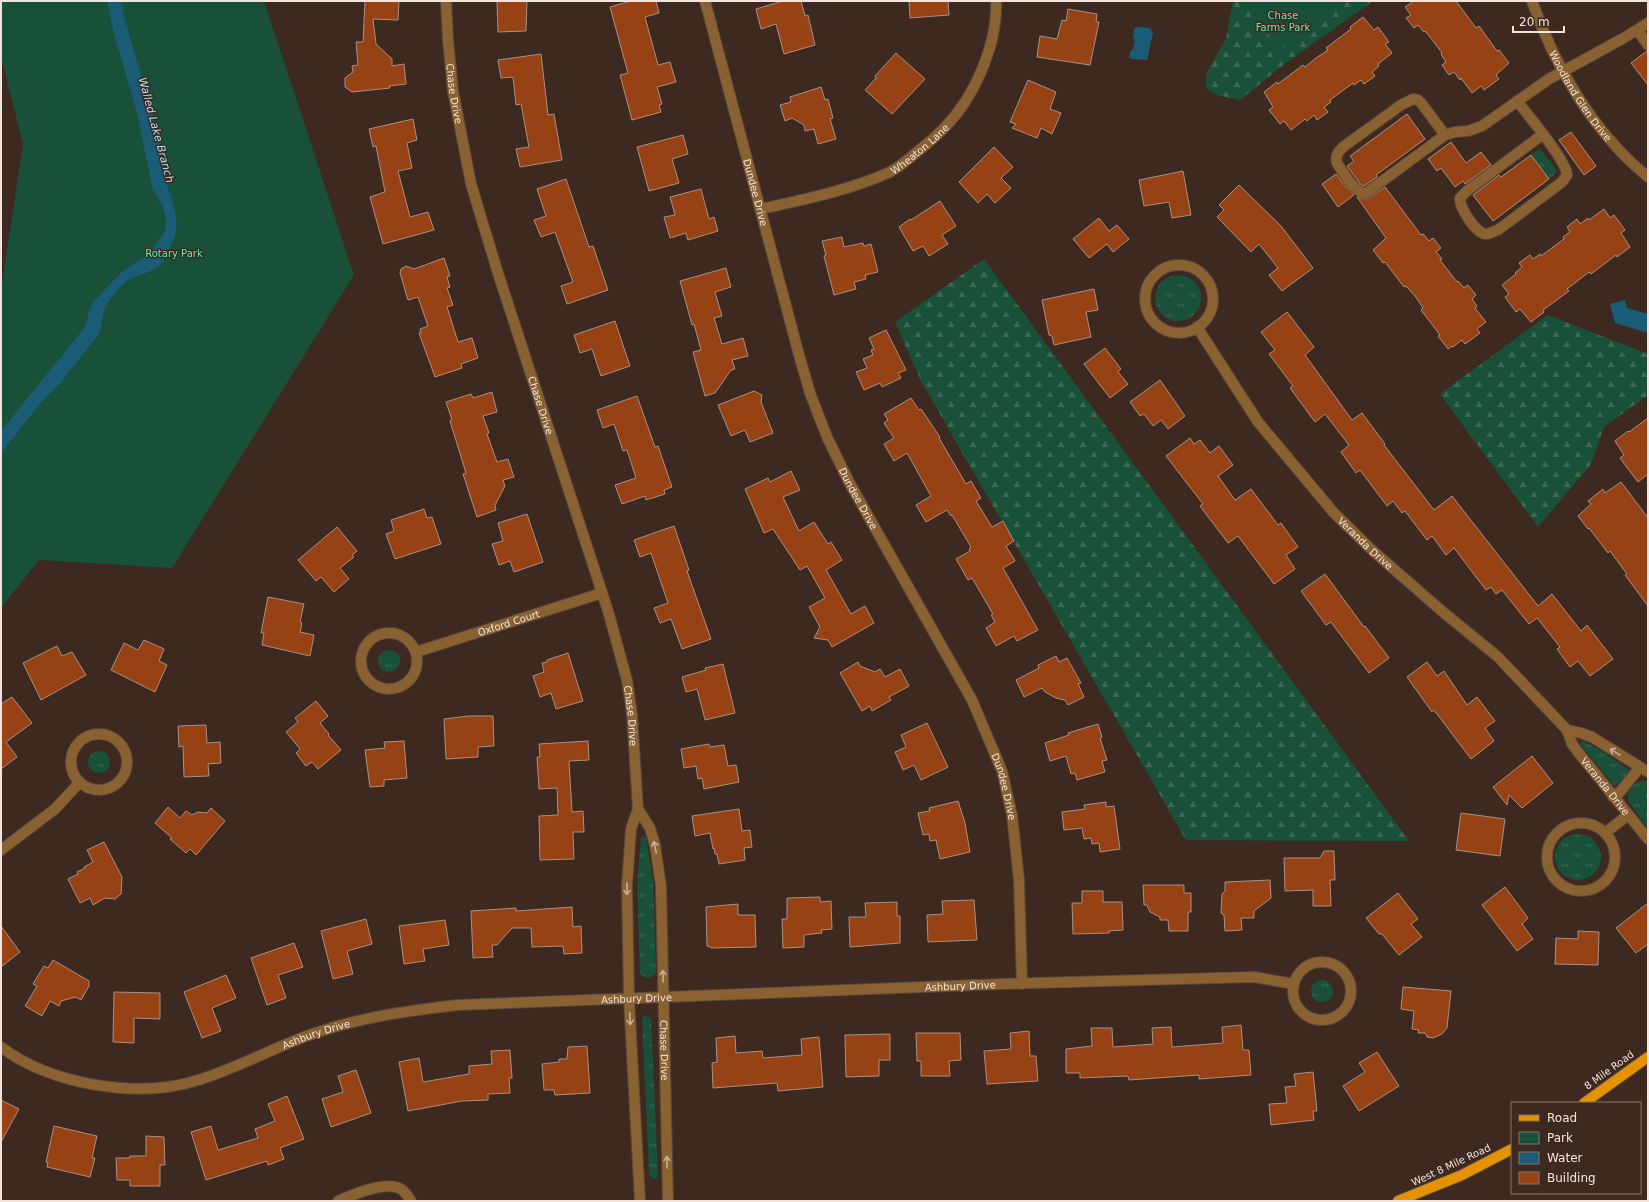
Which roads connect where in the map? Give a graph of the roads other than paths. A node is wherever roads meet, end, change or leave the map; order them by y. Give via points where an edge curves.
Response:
1 (446, 1) edge
2 (705, 1) edge
3 (996, 1) edge
4 (1532, 1) edge
5 (1648, 23) edge
6 (1638, 30) junction
7 (1648, 45) edge
8 (1563, 72) junction
9 (1517, 101) junction
10 (1445, 135) junction
11 (1542, 135) junction
12 (1648, 177) edge
13 (761, 209) junction
14 (1196, 327) junction
15 (602, 593) junction
16 (416, 652) junction
17 (1567, 730) junction
18 (1644, 770) edge
19 (80, 782) junction
20 (1613, 797) junction
21 (638, 809) junction
22 (1628, 815) junction
23 (1605, 833) junction
24 (1648, 839) edge
25 (1, 850) edge
26 (1022, 984) junction
27 (1294, 984) junction
28 (664, 997) junction
29 (629, 998) junction
30 (1, 1047) edge
31 (1648, 1057) edge
32 (1585, 1102) edge
33 (1511, 1150) edge
34 (338, 1201) edge
35 (410, 1201) edge
36 (640, 1201) edge
37 (668, 1201) edge
38 (1398, 1201) edge

1 - 15 street, Chase Drive via 452,91 471,184
2 - 13 street, Dundee Drive
3 - 13 street, Wheaton Lane via 995,26 975,85 947,125 930,142 892,171 870,180
4 - 8 street, Woodland Glen Drive
5 - 6 street
6 - 7 street
6 - 8 street
8 - 9 street
8 - 12 street, Woodland Glen Drive via 1603,131
9 - 10 street via 1475,129
9 - 11 street
10 - 10 street via 1366,193 1356,189 1336,159 1336,155 1344,147 1413,99 1422,104
11 - 11 street via 1565,166 1565,179 1498,230 1480,233 1461,208 1460,198
13 - 26 street, Dundee Drive via 799,355 827,437 849,482 972,700 1002,771 1012,814 1019,880
14 - 14 street via 1207,317 1211,308 1213,299 1208,282 1197,270 1189,266 1162,269 1152,279 1146,292 1148,312 1154,321 1171,332
14 - 17 street, Veranda Drive via 1258,422 1334,513 1373,552 1498,656
15 - 16 street, Oxford Court
15 - 21 street, Chase Drive via 618,645 632,715
16 - 16 street via 407,639 390,633 382,634 370,641 362,653 363,671 367,678 380,688 396,688 411,679 417,662
18 -> 17 street via 1592,737
17 - 20 street, Veranda Drive via 1572,744
18 - 20 street
19 - 19 street via 87,787 100,790 119,781 126,770 127,757 120,742 108,735 95,734 79,742 71,758 74,775
19 - 25 street via 55,809
20 - 22 street, Veranda Drive
28 -> 21 street, Chase Drive via 660,879 656,845 650,828
21 -> 29 street, Chase Drive via 631,829 627,886
22 - 23 street
22 - 24 street, Veranda Drive
23 - 23 street via 1591,825 1574,823 1555,834 1546,855 1547,867 1552,877 1571,891 1583,892 1604,883 1615,864 1612,842
26 - 27 street, Ashbury Drive via 1254,977
26 - 28 street, Ashbury Drive
27 - 27 street via 1294,998 1300,1010 1316,1019 1333,1017 1341,1012 1350,997 1349,983 1344,972 1328,962 1310,964 1297,976
28 - 29 street, Ashbury Drive
37 -> 28 street, Chase Drive
29 - 30 street, Ashbury Drive via 458,1004 372,1017 304,1037 194,1082 157,1088 111,1088 77,1082 46,1071
29 -> 36 street, Chase Drive
31 - 32 main road, 8 Mile Road
33 - 38 main road, West 8 Mile Road via 1462,1175
34 - 35 street via 367,1190 392,1187 400,1189

